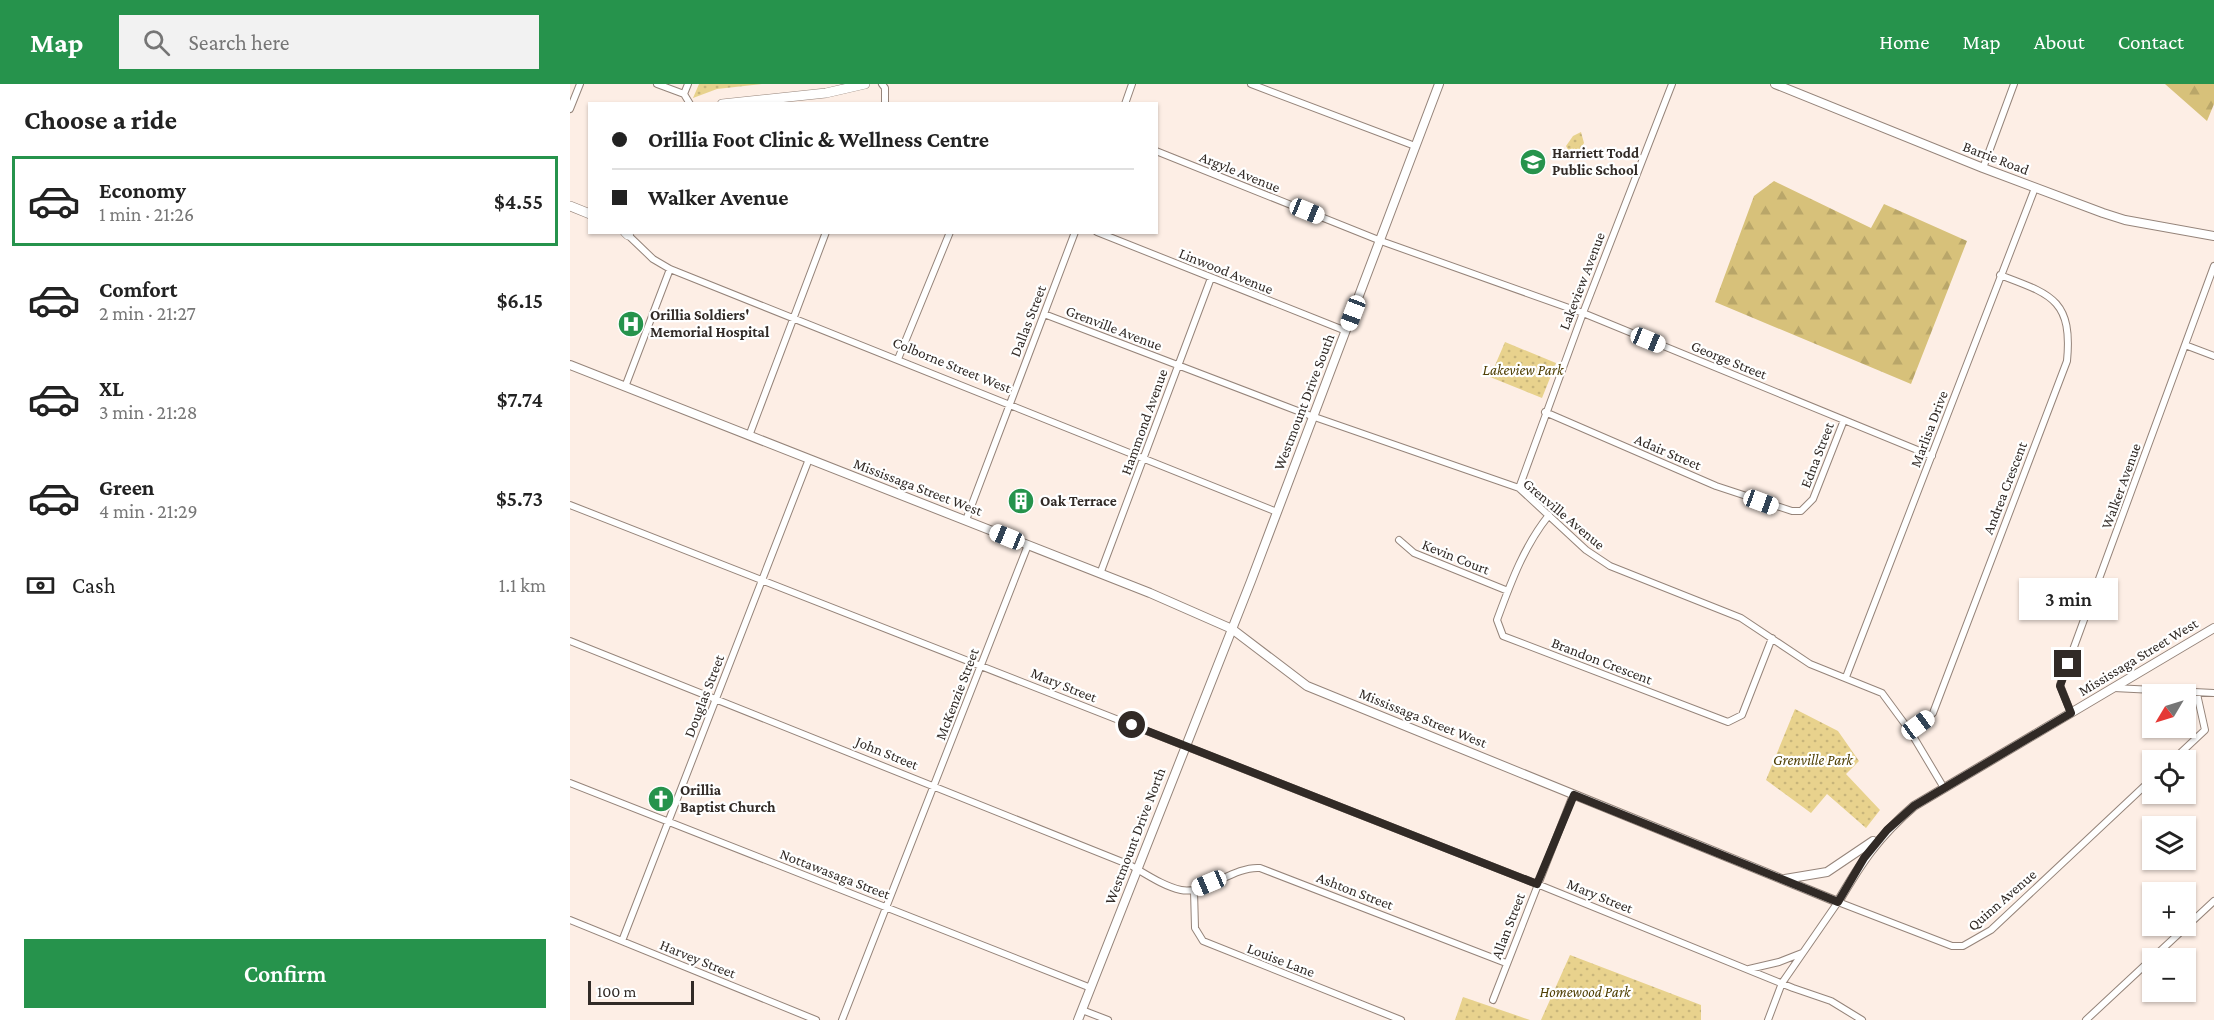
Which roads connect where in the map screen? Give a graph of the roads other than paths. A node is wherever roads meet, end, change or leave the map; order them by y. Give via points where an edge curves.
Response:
1 (580, 84) edge
2 (657, 84) edge
3 (688, 84) edge
4 (865, 84) edge
5 (882, 84) edge
6 (1132, 84) edge
7 (1251, 84) edge
8 (1439, 84) edge
9 (1672, 84) edge
10 (1775, 84) edge
11 (2014, 84) edge
12 (684, 94) junction
13 (689, 102) edge
14 (741, 102) edge
15 (885, 102) edge
16 (1126, 102) edge
17 (570, 109) edge
18 (1415, 146) junction
19 (1158, 152) edge
20 (1983, 168) junction
21 (2035, 188) junction
22 (570, 207) edge
23 (588, 213) edge
24 (628, 234) edge
25 (825, 234) edge
26 (949, 234) edge
27 (1074, 234) edge
28 (1102, 234) edge
29 (2214, 236) edge
30 (1381, 241) junction
31 (2214, 266) edge
32 (670, 269) junction
33 (2000, 275) junction
34 (1211, 279) junction
35 (1582, 313) junction
36 (1044, 314) junction
37 (794, 318) junction
38 (1346, 331) junction
39 (2185, 345) junction
40 (2214, 356) edge
41 (898, 359) junction
42 (570, 365) edge
43 (1177, 365) junction
44 (625, 387) junction
45 (1009, 403) junction
46 (1545, 412) junction
47 (1313, 416) junction
48 (1844, 420) junction
49 (749, 436) junction
50 (1932, 456) junction
51 (809, 459) junction
52 (1144, 459) junction
53 (1519, 488) junction
54 (570, 505) edge
55 (1783, 510) joint
56 (1277, 512) junction
57 (1549, 515) junction
58 (966, 520) junction
59 (1399, 540) dead end
60 (1028, 545) junction
61 (1100, 574) junction
62 (762, 579) junction
63 (1508, 591) junction
64 (1232, 628) junction
65 (2214, 628) edge
66 (1772, 639) junction
67 (570, 641) edge
68 (981, 666) junction
69 (1846, 677) junction
70 (2110, 688) junction
71 (2214, 693) edge
72 (2197, 694) junction
73 (717, 698) junction
74 (2071, 713) junction
75 (1910, 731) junction
76 (1184, 746) junction
77 (2184, 750) edge
78 (570, 783) edge
79 (935, 785) junction
80 (1944, 788) junction
81 (2142, 788) edge
82 (1574, 795) junction
83 (669, 821) junction
84 (1883, 834) junction
85 (1137, 869) junction
86 (1782, 879) junction
87 (1537, 884) junction
88 (1194, 890) junction
89 (2214, 901) edge
90 (1838, 902) junction
91 (888, 907) junction
92 (570, 920) edge
93 (622, 941) junction
94 (1802, 953) junction
95 (1506, 963) junction
96 (1748, 969) junction
97 (1782, 983) junction
98 (1091, 988) junction
99 (1493, 1000) dead end
100 (1082, 1010) junction
101 (816, 1020) edge
102 (842, 1020) edge
103 (1078, 1020) edge
104 (1108, 1020) edge
105 (1401, 1020) edge
106 (1768, 1020) edge
107 (1862, 1020) edge
108 (2086, 1020) edge

1 - 17 street
2 - 12 street
3 - 12 street
4 - 14 main road via 826,93
5 - 15 street
6 - 16 street
7 - 18 street
8 - 18 street, Westmount Drive South
9 - 35 street, Lakeview Avenue
10 - 20 street, Barrie Road
11 - 20 street
12 - 13 street
18 - 30 street, Westmount Drive South
19 - 30 street, Argyle Avenue
20 - 21 street, Barrie Road
21 - 29 street, Barrie Road via 2125,220
21 - 33 street, Marlisa Drive
22 - 23 main road
24 - 32 street, Colborne Street West via 653,259
25 - 37 street
26 - 41 street
27 - 36 street, Dallas Street
28 - 34 street, Linwood Avenue
30 - 35 street, George Street
30 - 38 street, Westmount Drive South
31 - 39 street, Walker Avenue
32 - 37 street, Colborne Street West
32 - 44 street
33 - 50 street, Marlisa Drive
33 - 75 street, Andrea Crescent via 2045,292 2059,305 2068,342 2067,361 1933,713
34 - 38 street, Linwood Avenue
34 - 43 street, Hammond Avenue
35 - 46 street, Lakeview Avenue
35 - 48 street, George Street
36 - 43 street, Grenville Avenue
36 - 45 street, Dallas Street
37 - 41 street, Colborne Street West
37 - 49 street
38 - 47 street, Westmount Drive South
39 - 40 street
39 - 74 street, Walker Avenue via 2060,686
41 - 45 street, Colborne Street West
42 - 44 street, Mississaga Street West
43 - 47 street, Grenville Avenue
43 - 52 street, Hammond Avenue
44 - 49 street, Mississaga Street West
45 - 52 street, Colborne Street West
45 - 58 street, Dallas Street
46 - 53 street, Lakeview Avenue
46 - 55 street, Adair Street via 1716,486
47 - 53 street, Grenville Avenue
47 - 56 street, Westmount Drive South
48 - 50 street, George Street
48 - 55 street, Edna Street via 1813,499 1801,511
49 - 51 street, Mississaga Street West
50 - 69 street, Marlisa Drive
51 - 58 street, Mississaga Street West
51 - 62 street, Douglas Street
52 - 56 street, Colborne Street West
52 - 61 street, Hammond Avenue
53 - 57 street, Grenville Avenue
54 - 62 street, Mary Street
56 - 64 street, Westmount Drive South
57 - 63 street, Brandon Crescent via 1528,542
57 - 66 street, Grenville Avenue via 1586,550 1610,566 1729,612
58 - 60 street, Mississaga Street West
59 - 63 street, Kevin Court via 1413,553
60 - 61 street, Mississaga Street West
60 - 68 street, McKenzie Street
61 - 64 street, Mississaga Street West
62 - 68 street, Mary Street
62 - 73 street, Douglas Street
63 - 66 street, Brandon Crescent via 1497,620 1503,636 1728,722 1742,715
64 - 76 street, Westmount Drive North
64 - 82 street, Mississaga Street West via 1307,686
65 - 70 street, Mississaga Street West
66 - 69 street, Grenville Avenue via 1810,664
67 - 73 street, John Street
68 - 76 street, Mary Street
68 - 79 street, McKenzie Street
69 - 75 street, Grenville Avenue via 1886,696
70 - 72 street
70 - 74 street, Mississaga Street West
71 - 72 street
72 - 77 street via 2205,730
73 - 79 street, John Street
73 - 83 street, Douglas Street
74 - 80 street, Mississaga Street West
75 - 80 street, Grenville Avenue
76 - 85 street, Westmount Drive North
76 - 87 street, Mary Street
78 - 83 street, Nottawasaga Street
79 - 85 street, John Street
79 - 91 street, McKenzie Street
80 - 84 street, Mississaga Street West via 1914,806
81 - 90 street, Quinn Avenue via 1991,930 1963,946 1942,944
82 - 86 street, Mississaga Street West
82 - 87 street, Allan Street
83 - 91 street, Nottawasaga Street
83 - 93 street, Douglas Street
84 - 86 street via 1827,872
84 - 90 street, Mississaga Street West
85 - 88 street, John Street via 1170,886
85 - 98 street, Westmount Drive North
86 - 90 street, Mississaga Street West
87 - 95 street, Allan Street
87 - 96 street, Mary Street
88 - 95 street, Ashton Street via 1240,870 1260,867
88 - 105 street, Louise Lane via 1195,928 1203,941
89 - 108 street
90 - 94 street
91 - 98 street, Nottawasaga Street
91 - 102 street, McKenzie Street
92 - 93 street, Harvey Street
93 - 101 street, Harvey Street
94 - 96 street via 1779,963
94 - 97 street
95 - 99 street, Allan Street
96 - 97 street, Mary Street
97 - 106 street
97 - 107 street, Mary Street via 1831,1001
98 - 100 street, Westmount Drive North
100 - 103 street, Westmount Drive North
100 - 104 street

